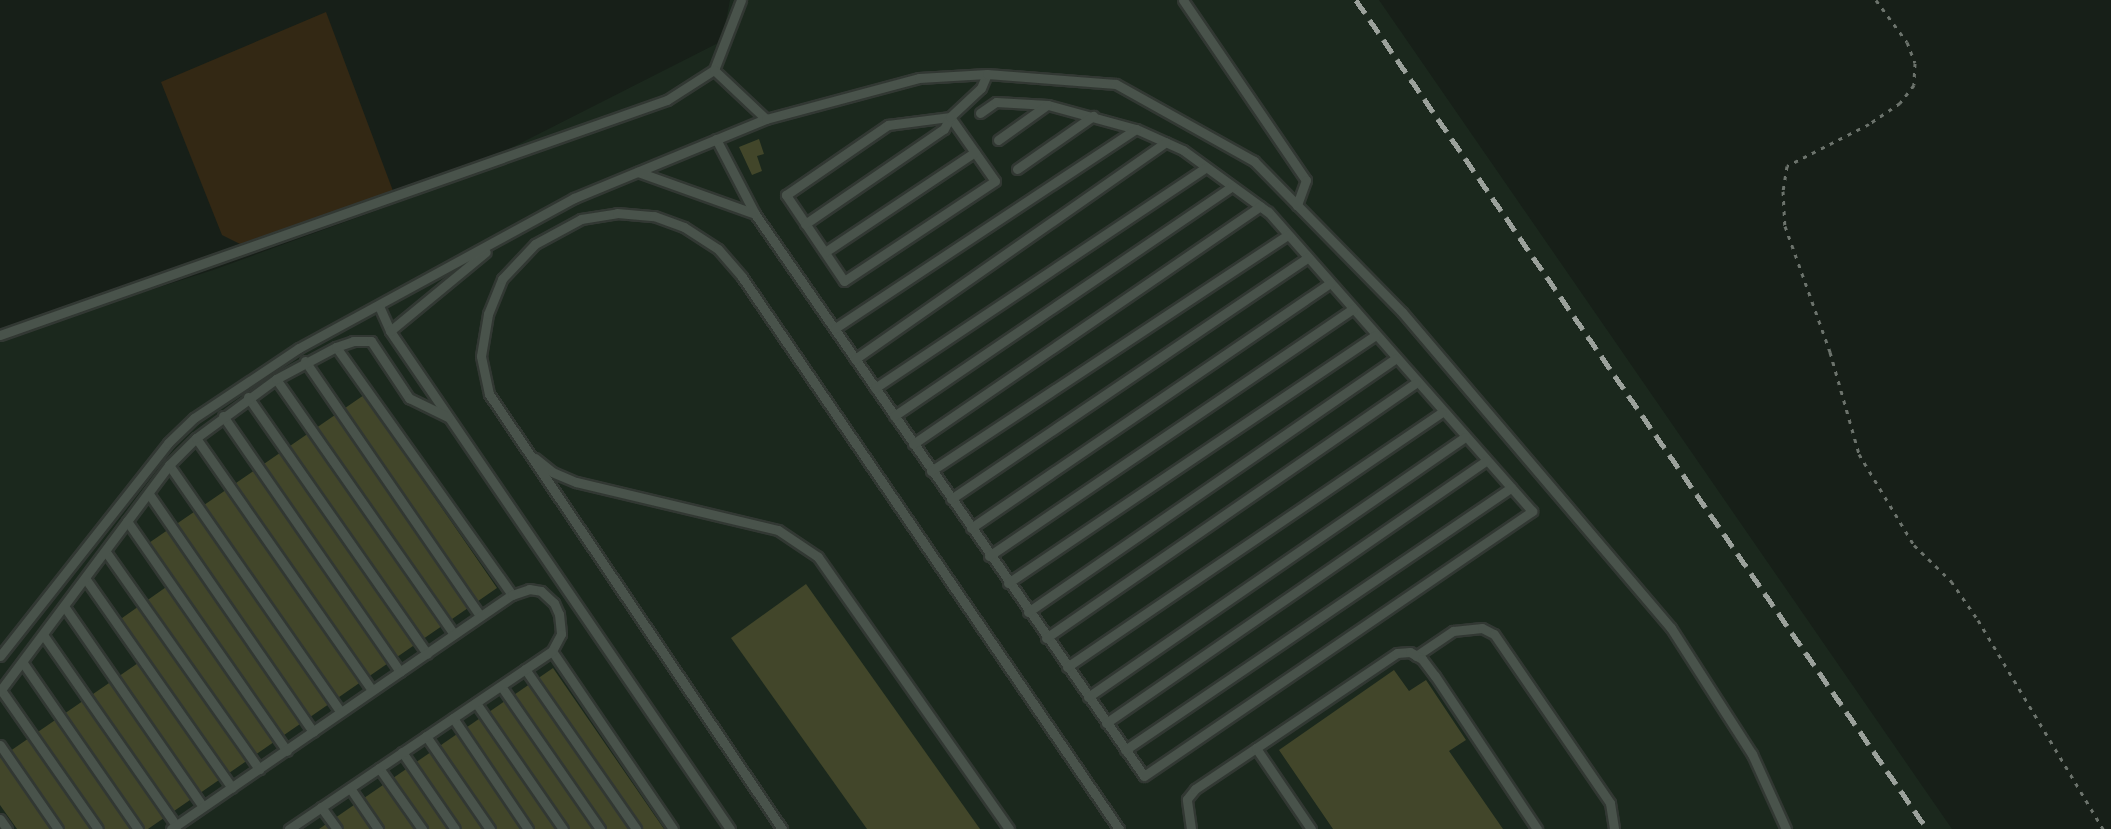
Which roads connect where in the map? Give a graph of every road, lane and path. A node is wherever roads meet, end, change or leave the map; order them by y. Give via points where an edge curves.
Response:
1 (741, 0) edge
2 (1183, 0) edge
3 (1876, 0) edge
4 (714, 70) junction
5 (987, 74) junction
6 (1048, 105) junction
7 (980, 113) dead end
8 (1093, 116) junction
9 (950, 117) junction
10 (766, 119) junction
11 (1136, 129) junction
12 (716, 139) junction
13 (998, 140) dead end
14 (1166, 142) junction
15 (975, 152) junction
16 (1206, 167) junction
17 (1017, 169) dead end
18 (638, 172) junction
19 (1232, 186) junction
20 (1297, 205) junction
21 (1260, 206) junction
22 (755, 214) junction
23 (805, 224) junction
24 (506, 235) junction
25 (1288, 235) junction
26 (825, 252) junction
27 (1308, 257) junction
28 (1330, 283) junction
29 (379, 306) junction
30 (1353, 309) junction
31 (835, 328) junction
32 (390, 331) junction
33 (0, 335) edge
34 (1375, 335) junction
35 (336, 347) junction
36 (855, 359) junction
37 (1395, 359) junction
38 (305, 361) junction
39 (276, 379) junction
40 (1416, 383) junction
41 (875, 388) junction
42 (248, 397) junction
43 (1442, 412) junction
44 (223, 416) junction
45 (894, 416) junction
46 (448, 417) junction
47 (1465, 437) junction
48 (196, 438) junction
49 (913, 444) junction
50 (526, 451) junction
51 (1486, 461) junction
52 (169, 465) junction
53 (931, 471) junction
54 (1511, 488) junction
55 (149, 494) junction
56 (951, 499) junction
57 (127, 521) junction
58 (971, 528) junction
59 (106, 552) junction
60 (989, 556) junction
61 (85, 578) junction
62 (1008, 583) junction
63 (512, 595) junction
64 (64, 606) junction
65 (1028, 612) junction
66 (480, 616) junction
67 (454, 634) junction
68 (44, 636) junction
69 (1046, 638) junction
70 (552, 651) junction
71 (427, 654) junction
72 (0, 656) edge
73 (1416, 656) junction
74 (23, 663) junction
75 (1067, 667) junction
76 (525, 669) junction
77 (400, 672) junction
78 (501, 686) junction
79 (0, 690) edge
80 (372, 690) junction
81 (1088, 697) junction
82 (476, 703) junction
83 (340, 711) junction
84 (453, 718) junction
85 (1106, 723) junction
86 (313, 732) junction
87 (426, 736) junction
88 (0, 745) edge
89 (1256, 748) junction
90 (1125, 750) junction
91 (287, 751) junction
92 (402, 752) junction
93 (379, 768) junction
94 (259, 769) junction
95 (232, 788) junction
96 (350, 788) junction
97 (203, 807) junction
98 (321, 807) junction
99 (0, 819) edge
100 (173, 827) edge
101 (294, 828) edge
102 (7, 829) edge
103 (58, 829) edge
104 (98, 829) edge
105 (138, 829) edge
106 (337, 829) edge
107 (378, 829) edge
108 (422, 829) edge
109 (455, 829) edge
110 (490, 829) edge
111 (528, 829) edge
112 (563, 829) edge
113 (600, 829) edge
114 (636, 829) edge
115 (673, 829) edge
116 (730, 829) edge
117 (782, 829) edge
118 (1009, 829) edge
119 (1119, 829) edge
120 (1191, 829) edge
121 (1311, 829) edge
122 (1537, 829) edge
123 (1614, 829) edge
124 (1786, 829) edge
125 (2103, 829) edge

1 - 4 lane
2 - 20 lane via 1306,180
3 - 125 path via 1907,42 1915,63 1914,85 1900,103 1869,124 1787,166 1785,226 1859,454 1914,545 1951,581 1978,620
4 - 10 lane
4 - 33 lane via 667,100
5 - 9 lane via 981,88
5 - 10 lane via 919,78
5 - 20 lane via 1116,84 1254,161
6 - 7 lane via 996,102
6 - 8 lane
6 - 13 lane
8 - 11 lane
8 - 17 lane
9 - 15 lane
9 - 23 lane via 944,129
9 - 23 lane via 888,125 786,195
10 - 12 lane
11 - 14 lane
11 - 31 lane
12 - 18 lane
12 - 22 lane
14 - 16 lane
14 - 36 lane
15 - 26 lane
15 - 26 lane via 995,181 844,281
16 - 19 lane
16 - 41 lane
18 - 22 lane
18 - 24 lane via 574,198
19 - 21 lane
19 - 45 lane
20 - 124 lane via 1402,312 1671,628 1752,754
21 - 25 lane
21 - 49 lane
22 - 31 lane
23 - 26 lane
24 - 29 lane
24 - 32 lane
25 - 27 lane
25 - 53 lane
27 - 28 lane
27 - 56 lane
28 - 30 lane
28 - 58 lane
29 - 32 lane
29 - 72 lane via 299,348 185,426
30 - 34 lane
30 - 60 lane
31 - 36 lane
32 - 46 lane
34 - 37 lane
34 - 62 lane
35 - 38 lane
35 - 46 lane via 371,341 409,398
35 - 63 lane
36 - 41 lane
37 - 40 lane
37 - 65 lane
38 - 39 lane
38 - 66 lane
39 - 42 lane
39 - 67 lane
40 - 43 lane
40 - 69 lane
41 - 45 lane
42 - 44 lane
42 - 71 lane
43 - 47 lane
43 - 75 lane
44 - 48 lane
44 - 77 lane
45 - 49 lane
46 - 116 lane
47 - 51 lane
47 - 81 lane
48 - 52 lane
48 - 80 lane
49 - 53 lane
50 - 117 lane
50 - 118 lane via 552,472 576,482 778,530 818,557
50 - 119 lane via 489,394 481,356 488,314 502,279 535,244 581,219 630,214 684,227 718,249 742,277
51 - 54 lane
51 - 85 lane
52 - 55 lane
52 - 83 lane
53 - 56 lane
54 - 90 lane
54 - 90 lane via 1532,511 1144,776
55 - 57 lane
55 - 86 lane
56 - 58 lane
57 - 59 lane
57 - 91 lane
58 - 60 lane
59 - 61 lane
59 - 94 lane
60 - 62 lane
61 - 64 lane
61 - 95 lane
62 - 65 lane
63 - 66 lane
63 - 70 lane via 541,591 554,603 561,634
64 - 68 lane
64 - 97 lane
65 - 69 lane
66 - 67 lane
67 - 71 lane
68 - 74 lane
68 - 100 lane
69 - 75 lane
70 - 76 lane
70 - 115 lane
71 - 77 lane
73 - 89 lane via 1397,653
73 - 122 lane via 1435,676
73 - 123 lane via 1453,631 1482,628 1494,634 1610,803
74 - 79 lane
74 - 105 lane
75 - 81 lane
76 - 78 lane
76 - 114 lane
77 - 80 lane
78 - 82 lane
78 - 113 lane
79 - 104 lane
80 - 83 lane
81 - 85 lane
82 - 84 lane
82 - 112 lane
83 - 86 lane
84 - 87 lane
84 - 111 lane
85 - 90 lane
86 - 91 lane
87 - 92 lane
87 - 110 lane
88 - 103 lane
89 - 120 lane via 1195,789 1187,799
89 - 121 lane
91 - 94 lane
92 - 93 lane
92 - 109 lane
93 - 96 lane
93 - 108 lane
94 - 95 lane
95 - 97 lane
96 - 98 lane
96 - 107 lane
97 - 100 lane
98 - 101 lane
98 - 106 lane
99 - 102 lane

